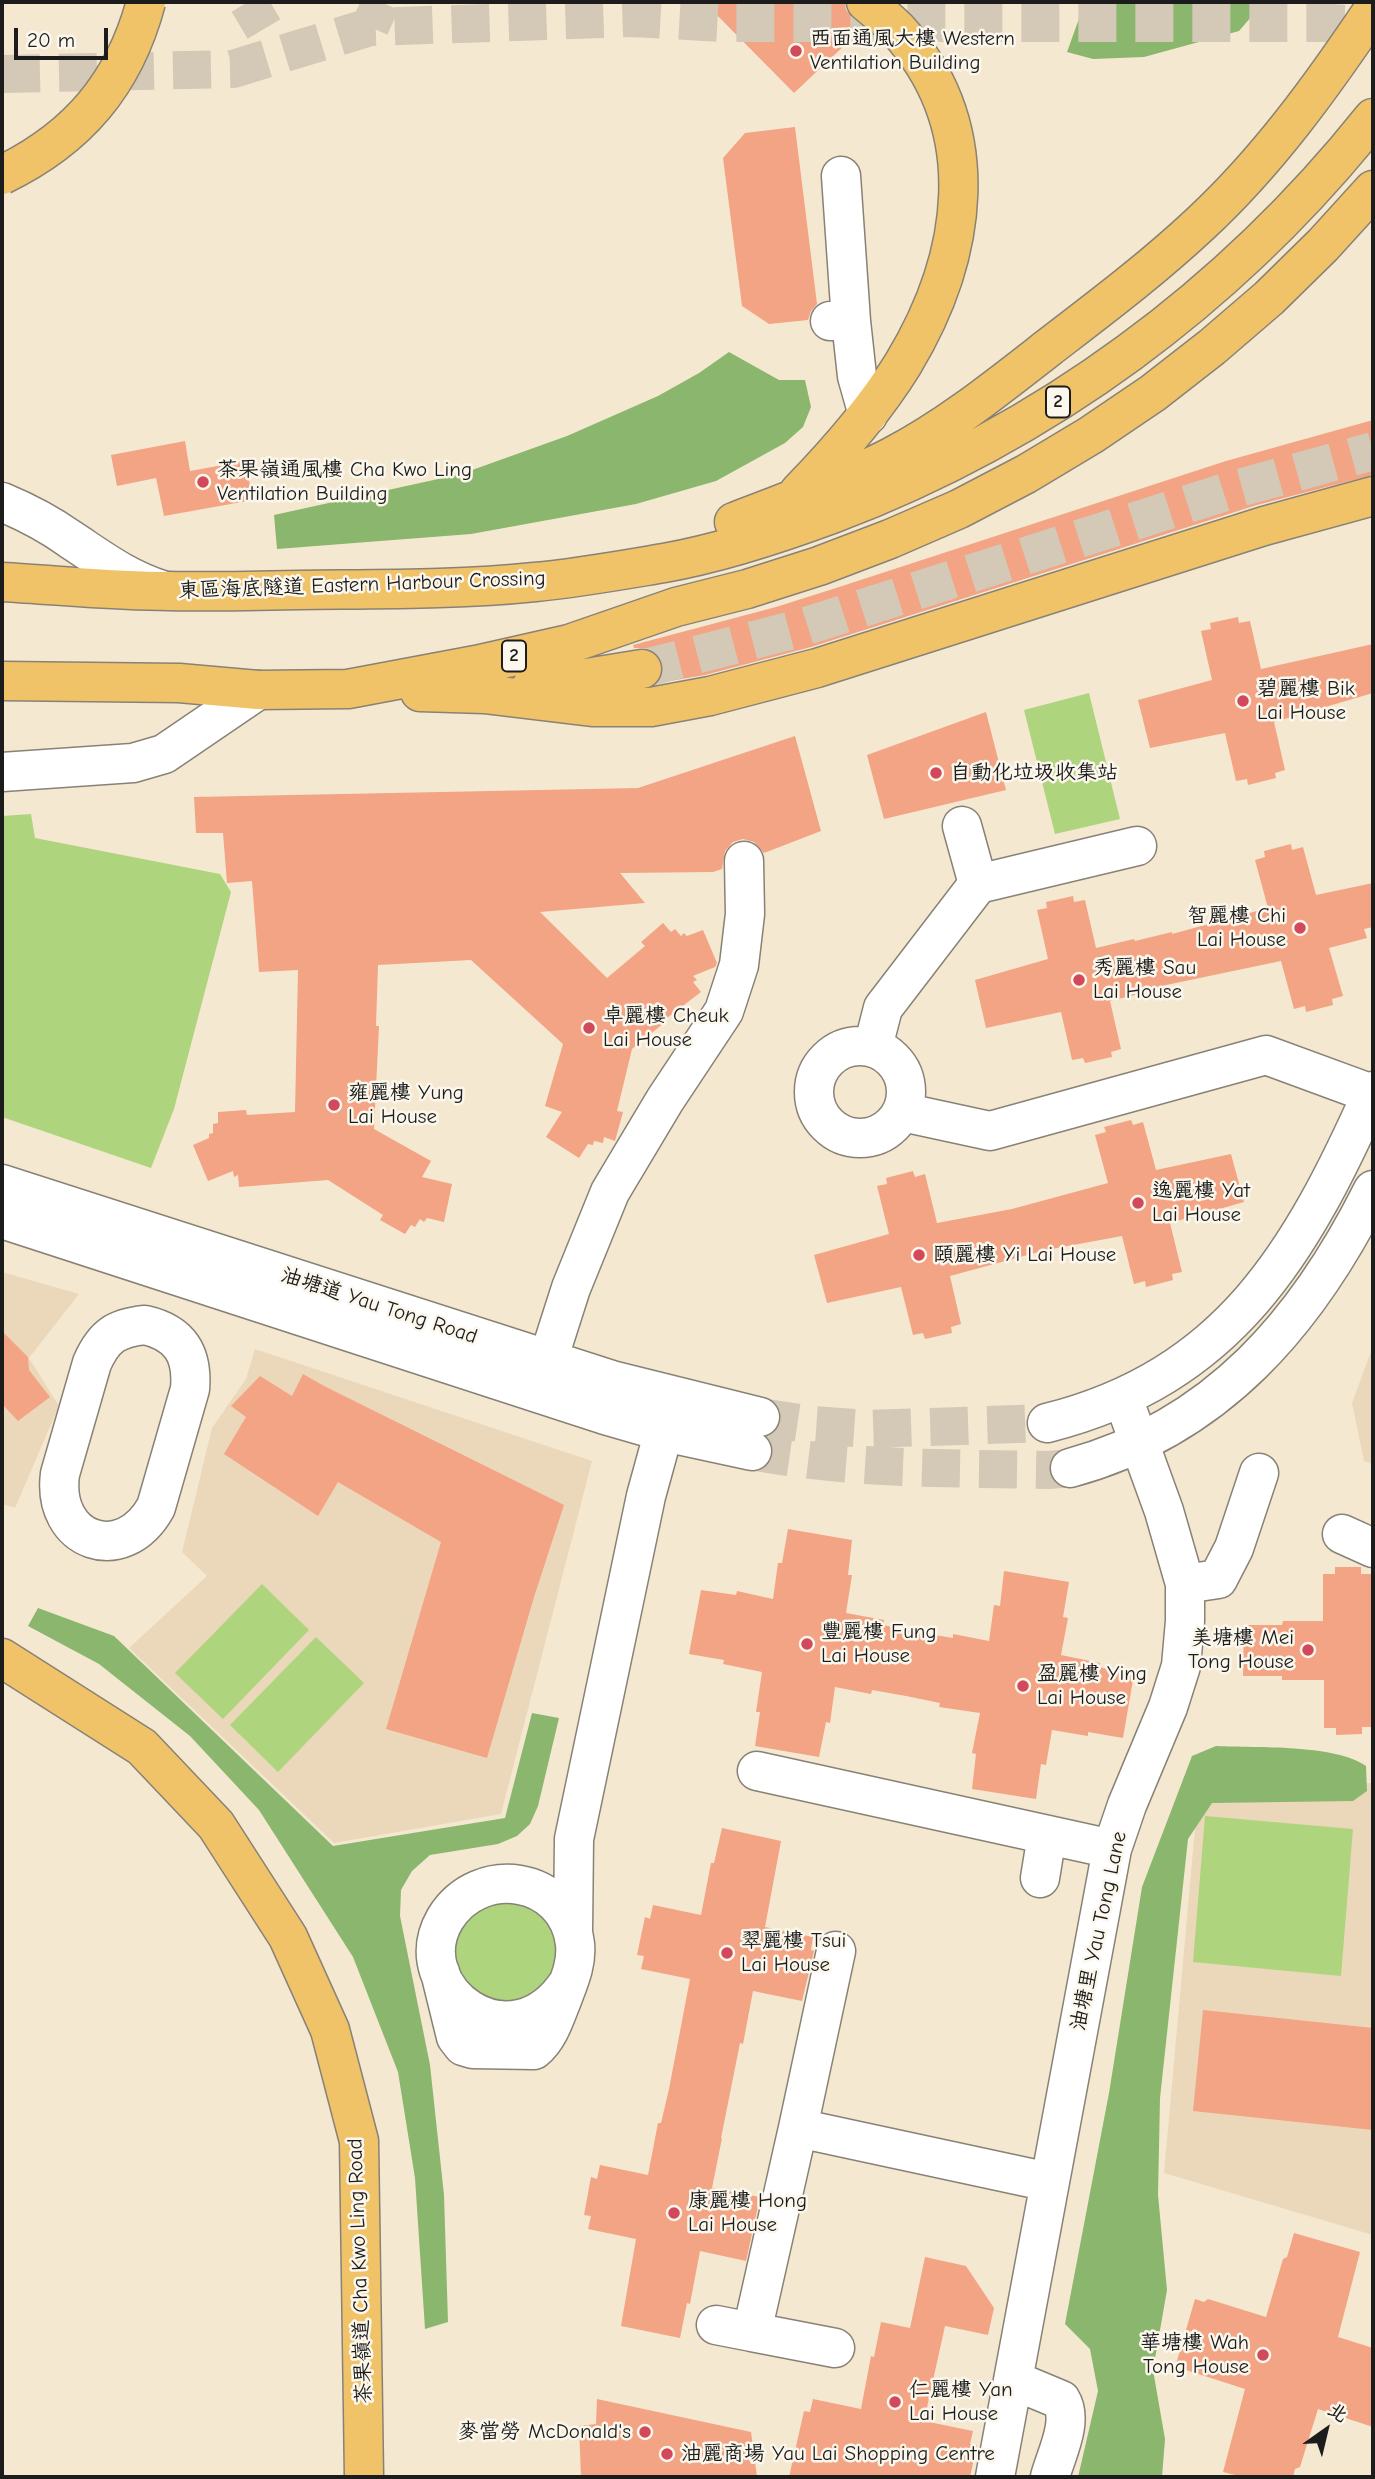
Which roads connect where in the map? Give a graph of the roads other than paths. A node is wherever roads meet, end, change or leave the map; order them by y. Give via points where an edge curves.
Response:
1 (146, 2) edge
2 (872, 7) edge
3 (1373, 10) edge
4 (1373, 118) edge
5 (2, 175) edge
6 (841, 176) dead end
7 (1373, 190) edge
8 (867, 415) junction
9 (1373, 496) edge
10 (793, 498) junction
11 (2, 502) edge
12 (2, 582) edge
13 (461, 587) junction
14 (167, 592) junction
15 (642, 668) tunnel mouth
16 (2, 681) edge
17 (348, 689) junction
18 (258, 690) junction
19 (484, 694) junction
20 (2, 772) edge
21 (962, 826) dead end
22 (1137, 846) dead end
23 (744, 860) dead end
24 (978, 884) junction
25 (873, 1047) junction
26 (1372, 1092) edge
27 (902, 1112) junction
28 (2, 1184) edge
29 (1373, 1190) edge
30 (2, 1219) edge
31 (170, 1274) junction
32 (153, 1327) junction
33 (548, 1360) junction
34 (1123, 1398) junction
35 (669, 1415) junction
36 (1047, 1423) tunnel mouth
37 (756, 1434) tunnel mouth
38 (1140, 1444) junction
39 (1070, 1468) tunnel mouth
40 (1259, 1473) dead end
41 (1185, 1584) junction
42 (2, 1658) edge
43 (757, 1770) dead end
44 (1047, 1835) junction
45 (574, 1839) junction
46 (1112, 1849) junction
47 (1040, 1878) dead end
48 (520, 1884) junction
49 (573, 1931) junction
50 (836, 1951) dead end
51 (798, 2128) junction
52 (1049, 2182) junction
53 (835, 2348) dead end
54 (1013, 2379) junction
55 (1054, 2463) edge
56 (364, 2477) edge
57 (995, 2477) edge

1 - 5 main road, bridge via 129,52 89,111 66,135
2 - 8 main road via 909,43 943,100 956,144 960,196 952,246 930,310 904,363
3 - 10 main road via 1250,174 1143,274 932,434 843,480
4 - 13 main road, 東區海底隧道 Eastern Harbour Crossing / 2 via 1291,213 1184,312 1066,397 1004,435 873,498 735,545 664,563 551,580
6 - 8 street via 840,321
7 - 17 main road, 2 via 1269,298 1153,393 1026,474 959,509 819,566 569,644
8 - 10 main road
9 - 19 main road via 1264,526 817,668 710,696 651,706 592,707
10 - 13 main road via 687,541
11 - 14 street via 46,524 119,573
12 - 14 main road, 東區海底隧道 Eastern Harbour Crossing / 2
13 - 14 main road, 東區海底隧道 Eastern Harbour Crossing / 2
15 - 19 main road
16 - 18 main road, 2 via 178,683
17 - 18 main road, 2
17 - 19 main road
18 - 20 street via 164,754 133,763
21 - 24 street
22 - 24 street
23 - 33 street via 745,914 739,965 724,1011 610,1192
24 - 25 street via 883,1008
25 - 27 street via 899,1066 905,1080
25 - 27 street via 843,1048 825,1061 814,1080 817,1110 837,1132 859,1138 881,1133
26 - 27 street via 1266,1055 990,1131
26 - 34 street via 1341,1163 1275,1272 1209,1344
28 - 33 street, 油塘道 Yau Tong Road
29 - 38 street via 1335,1259 1273,1342 1224,1390
30 - 31 street, 油塘道 Yau Tong Road
31 - 32 street
31 - 35 street, 油塘道 Yau Tong Road via 605,1415
32 - 32 street via 176,1340 187,1354 192,1371 190,1389 148,1522 135,1534 101,1541 70,1524 57,1492 60,1474 99,1347 127,1327
33 - 35 street, 油塘道 Yau Tong Road
34 - 36 street
34 - 38 street, 油塘里 Yau Tong Lane
35 - 37 street, 油塘道 Yau Tong Road
35 - 45 street via 646,1496
38 - 39 street
38 - 41 street, 油塘里 Yau Tong Lane
40 - 41 street via 1234,1548 1218,1579
41 - 46 street, 油塘里 Yau Tong Lane via 1181,1666
42 - 56 main road, 茶果嶺道 Cha Kwo Ling Road via 142,1747 216,1825 288,1937 330,2030 359,2141
43 - 44 street
44 - 46 street
44 - 47 street
45 - 48 street via 550,1871
45 - 49 street
46 - 52 street, 油塘里 Yau Tong Lane
48 - 49 street via 542,1893 559,1908
48 - 49 street via 476,1889 457,1903 444,1922 437,1943 440,1972 456,2037 463,2046 534,2050 539,2046 568,1983 575,1958
50 - 51 street
51 - 52 street
51 - 53 street via 734,2328
52 - 54 street, 油塘里 Yau Tong Lane
54 - 55 street via 1061,2400 1065,2407 1066,2421
54 - 57 street, 油塘里 Yau Tong Lane

